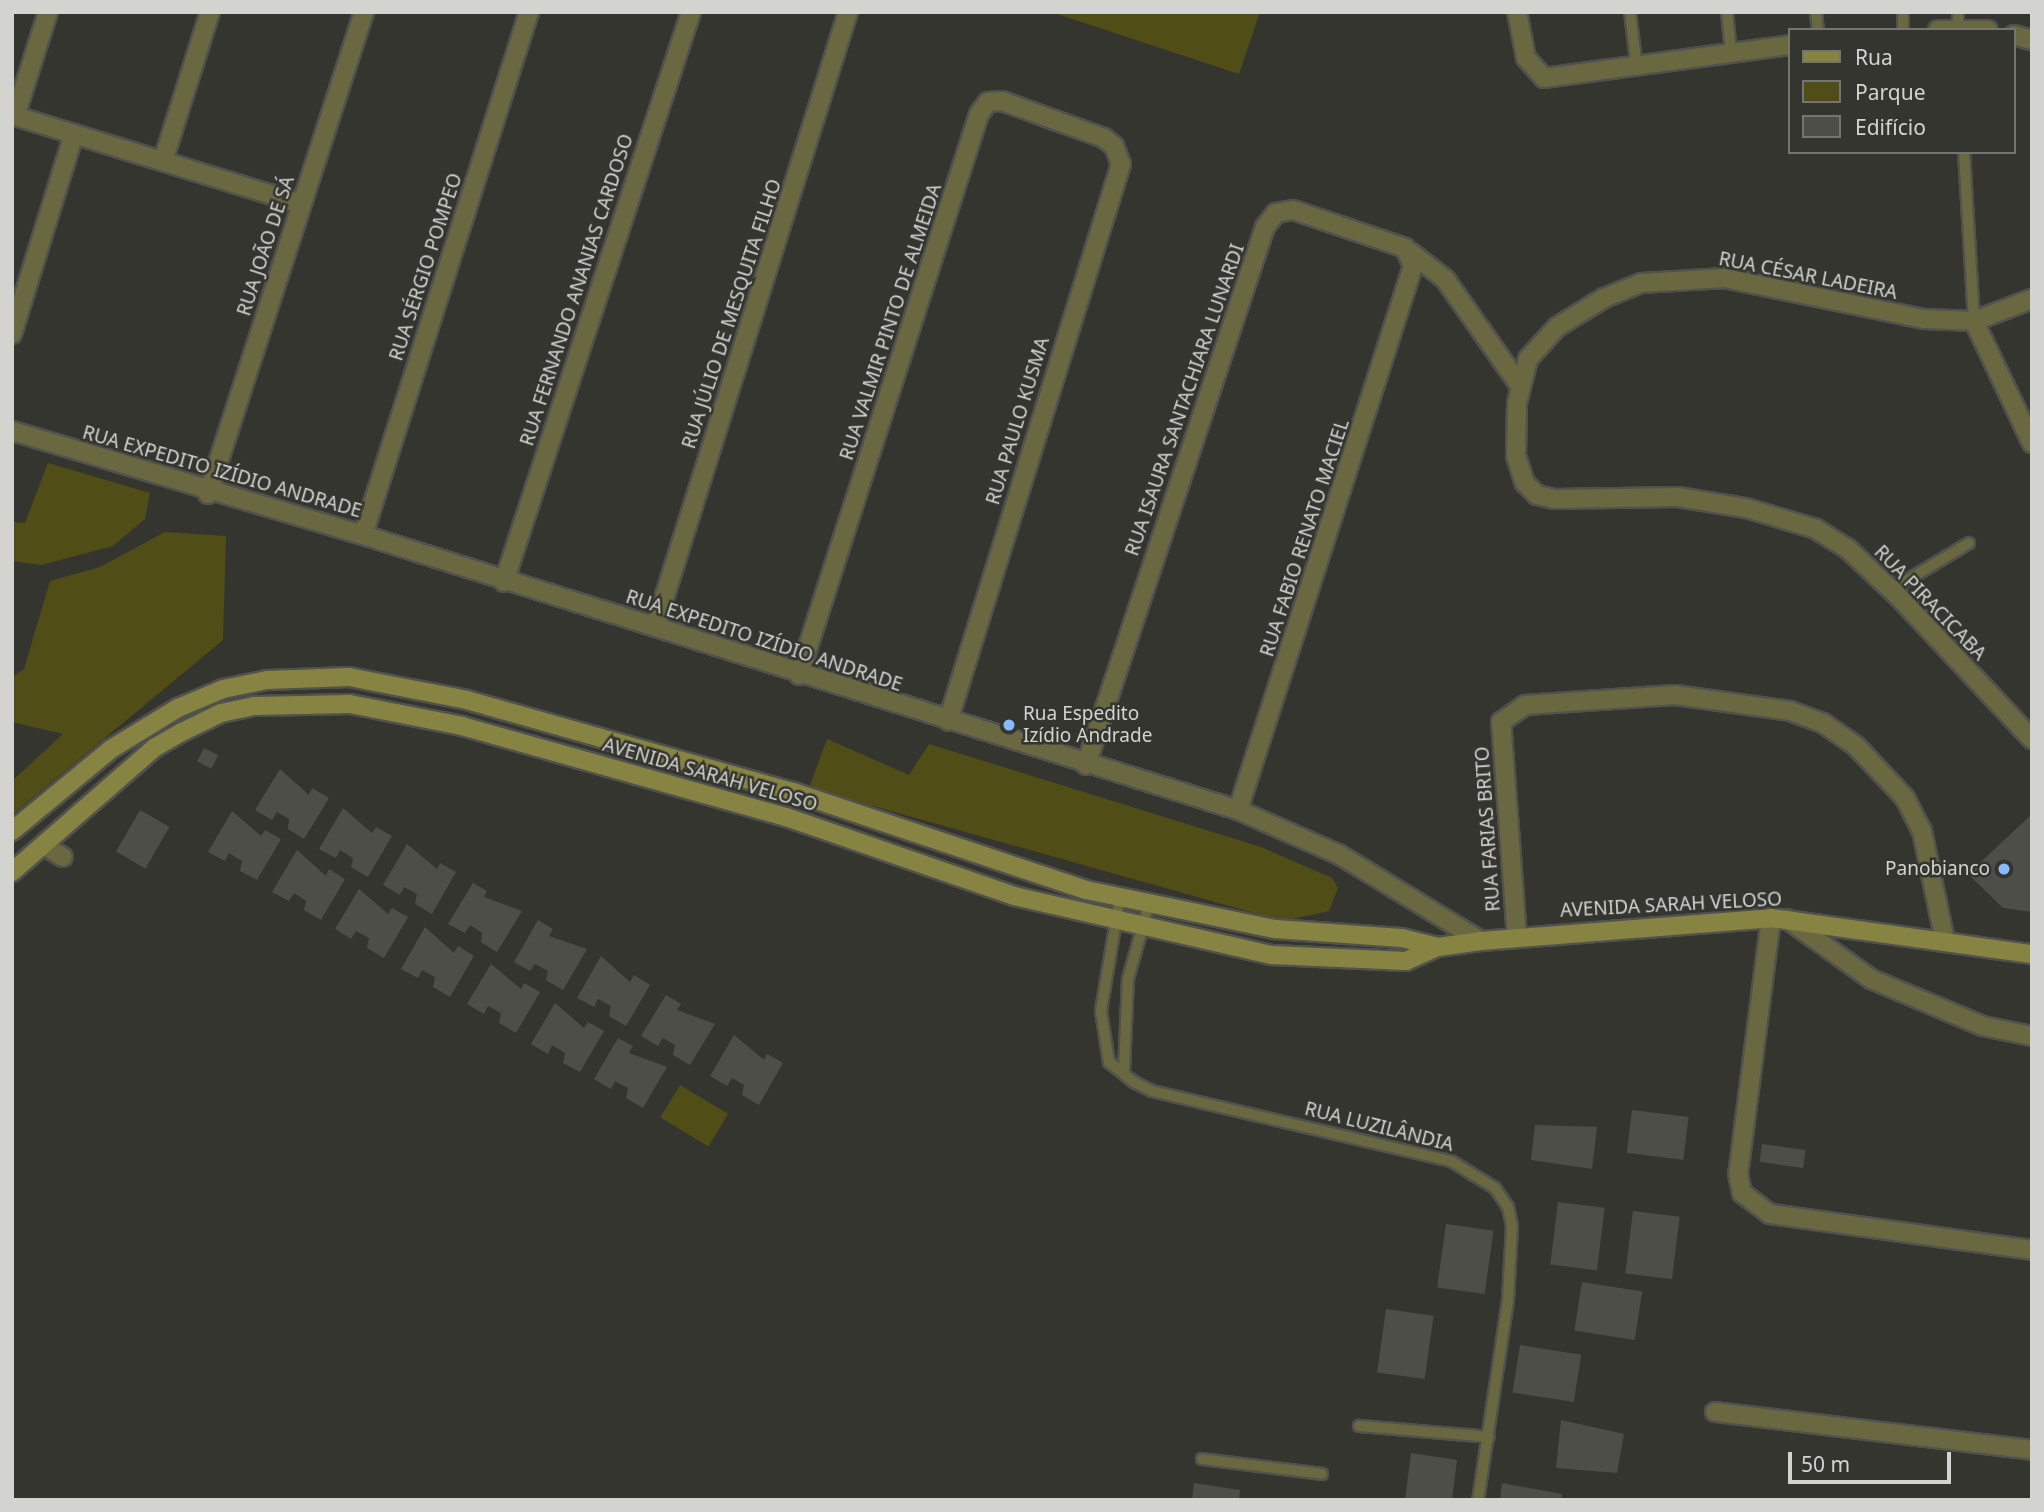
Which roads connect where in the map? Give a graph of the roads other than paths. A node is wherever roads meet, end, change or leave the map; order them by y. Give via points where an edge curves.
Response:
1 (48, 12) edge
2 (210, 12) edge
3 (364, 12) edge
4 (529, 12) edge
5 (691, 12) edge
6 (848, 12) edge
7 (1517, 12) edge
8 (1630, 12) edge
9 (1727, 12) edge
10 (1958, 23) edge
11 (1979, 28) edge
12 (1788, 45) edge
13 (1731, 53) junction
14 (1637, 69) junction
15 (14, 115) edge
16 (74, 134) junction
17 (1104, 138) joint
18 (1964, 154) edge
19 (163, 161) junction
20 (302, 204) junction
21 (1410, 252) junction
22 (2032, 299) edge
23 (1973, 321) junction
24 (12, 334) edge
25 (1521, 387) junction
26 (12, 431) edge
27 (2032, 443) edge
28 (1516, 456) joint
29 (208, 494) junction
30 (363, 535) junction
31 (1969, 544) dead end
32 (504, 582) junction
33 (1891, 590) junction
34 (655, 628) junction
35 (799, 674) junction
36 (948, 721) junction
37 (2032, 739) edge
38 (1086, 765) junction
39 (1238, 810) junction
40 (12, 831) edge
41 (43, 845) junction
42 (63, 857) dead end
43 (12, 872) edge
44 (1120, 897) junction
45 (1149, 904) junction
46 (1779, 918) junction
47 (1116, 920) junction
48 (1142, 926) junction
49 (1517, 938) junction
50 (1481, 941) junction
51 (1945, 941) junction
52 (1438, 947) junction
53 (2032, 954) edge
54 (2032, 1036) edge
55 (1124, 1070) junction
56 (2032, 1250) edge
57 (1715, 1412) dead end
58 (1359, 1426) dead end
59 (1489, 1437) junction
60 (2029, 1446) edge
61 (1202, 1459) dead end
62 (1322, 1475) dead end
63 (1478, 1500) edge

1 - 15 street
2 - 19 street
3 - 20 street, RUA JOÃO DE SÁ
4 - 30 street, RUA SÉRGIO POMPEO
5 - 32 street, RUA FERNANDO ANANIAS CARDOSO
6 - 34 street, RUA JÚLIO DE MESQUITA FILHO
7 - 14 street via 1526,58 1544,78
8 - 14 lane
9 - 13 lane
10 - 11 street
12 - 13 street
13 - 14 street
15 - 16 street
16 - 19 street
16 - 24 street
17 - 35 street, RUA VALMIR PINTO DE ALMEIDA via 1002,101 983,106
17 - 36 street, RUA PAULO KUSMA via 1118,153 1119,179
18 - 23 lane
19 - 20 street
20 - 29 street, RUA JOÃO DE SÁ
21 - 25 street via 1445,279
21 - 38 street, RUA ISAURA SANTACHIARA LUNARDI via 1293,209 1270,217
21 - 39 street, RUA FABIO RENATO MACIEL via 1410,279
22 - 23 street, RUA CÉSAR LADEIRA
23 - 25 street, RUA CÉSAR LADEIRA via 1910,317 1725,278 1641,283 1604,298 1556,327 1528,359
23 - 27 street
25 - 28 street, RUA CÉSAR LADEIRA
26 - 29 street, RUA EXPEDITO IZÍDIO ANDRADE
28 - 33 street, RUA PIRACICABA via 1525,483 1537,495 1554,499 1678,497 1787,517 1847,548
29 - 30 street, RUA EXPEDITO IZÍDIO ANDRADE
30 - 32 street, RUA EXPEDITO IZÍDIO ANDRADE
31 - 33 lane
32 - 34 street, RUA EXPEDITO IZÍDIO ANDRADE
33 - 37 street, RUA PIRACICABA
34 - 35 street, RUA EXPEDITO IZÍDIO ANDRADE
35 - 36 street, RUA EXPEDITO IZÍDIO ANDRADE
36 - 38 street, RUA EXPEDITO IZÍDIO ANDRADE
38 - 39 street, RUA EXPEDITO IZÍDIO ANDRADE
39 - 50 street, RUA EXPEDITO IZÍDIO ANDRADE via 1340,855
40 - 44 main road, AVENIDA SARAH VELOSO via 111,749 178,708 223,689 267,680 349,677 467,700 793,792 1022,872
41 - 42 street
41 - 43 main road, AVENIDA SARAH VELOSO
41 - 47 main road, AVENIDA SARAH VELOSO via 153,748 221,713 294,702 351,704 462,726 760,810 1014,896
44 - 45 main road, AVENIDA SARAH VELOSO
44 - 47 lane, RUA LUZILÂNDIA
45 - 48 lane
45 - 52 main road, AVENIDA SARAH VELOSO via 1275,929 1402,938
46 - 49 main road, AVENIDA SARAH VELOSO
46 - 51 main road, AVENIDA SARAH VELOSO
46 - 54 street via 1871,979 1983,1026
46 - 56 street via 1738,1174 1742,1193 1770,1214
47 - 48 main road, AVENIDA SARAH VELOSO
47 - 55 lane, RUA LUZILÂNDIA via 1101,1011 1109,1062
48 - 52 main road, AVENIDA SARAH VELOSO via 1272,955 1353,961 1406,961
48 - 55 lane via 1128,979
49 - 50 main road, AVENIDA SARAH VELOSO
49 - 51 street, RUA FARIAS BRITO via 1501,722 1525,705 1675,695 1790,711 1823,723 1856,746 1905,798 1922,831
50 - 52 main road, AVENIDA SARAH VELOSO
51 - 53 main road, AVENIDA SARAH VELOSO
55 - 59 lane, RUA LUZILÂNDIA via 1152,1091 1451,1161 1495,1188 1512,1226
57 - 60 street
58 - 59 lane
59 - 63 lane, RUA LUZILÂNDIA
61 - 62 lane

